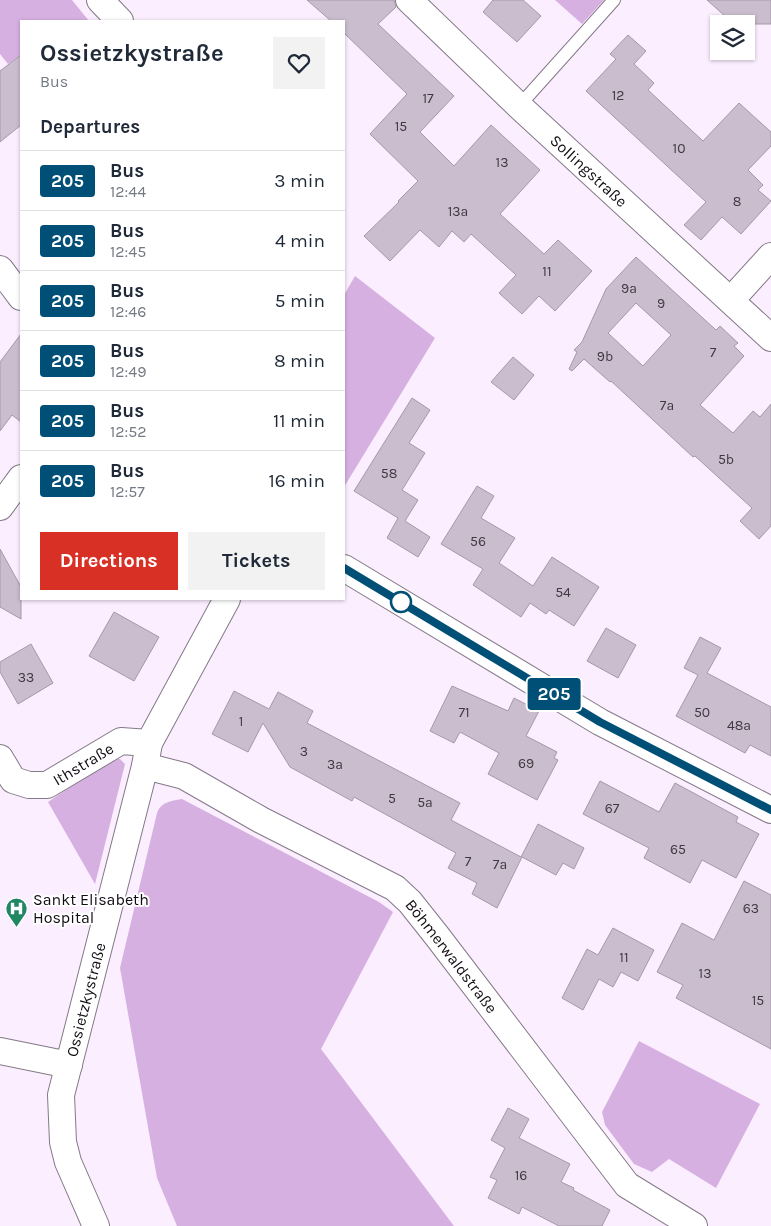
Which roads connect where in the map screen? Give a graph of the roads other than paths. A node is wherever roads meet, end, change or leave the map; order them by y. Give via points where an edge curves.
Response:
1 (100, 0) edge
2 (409, 0) edge
3 (614, 0) edge
4 (119, 20) edge
5 (519, 106) junction
6 (771, 256) edge
7 (0, 269) edge
8 (20, 296) edge
9 (731, 300) junction
10 (771, 338) edge
11 (20, 479) edge
12 (0, 507) edge
13 (345, 569) edge
14 (225, 600) edge
15 (147, 755) junction
16 (0, 758) edge
17 (771, 810) edge
18 (0, 1051) edge
19 (69, 1065) junction
20 (96, 1226) edge
21 (694, 1226) edge

1 - 4 street
2 - 5 street, Sollingstraße
3 - 5 lane
5 - 9 street, Sollingstraße
6 - 9 street
7 - 8 street
9 - 10 street, Sollingstraße
11 - 12 street
13 - 17 street via 600,722
14 - 15 street, Ossietzkystraße
15 - 16 street, Ithstraße via 121,741 47,785 29,785 13,780
15 - 19 street, Ossietzkystraße
15 - 21 street, Böhmerwaldstraße via 261,820 395,888 410,902 627,1184
18 - 19 street, Ossietzkystraße
19 - 20 street, Ossietzkystraße via 61,1095 63,1142 68,1162

